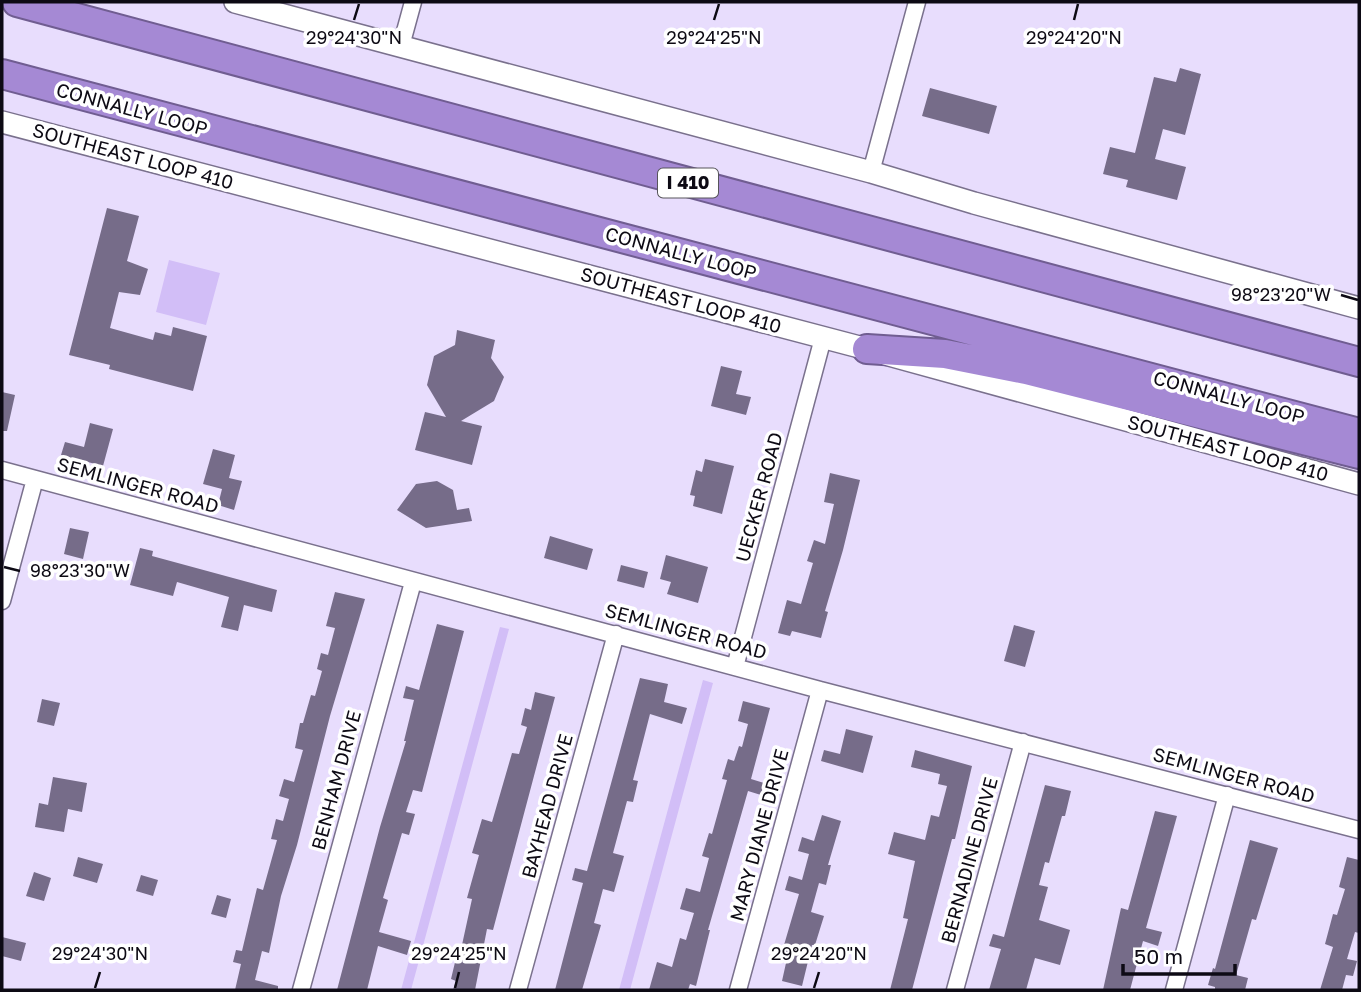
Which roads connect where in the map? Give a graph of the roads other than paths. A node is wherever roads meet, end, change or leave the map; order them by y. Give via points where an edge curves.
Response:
1 (17, 2) edge
2 (235, 2) edge
3 (413, 2) edge
4 (917, 2) edge
5 (401, 46) junction
6 (2, 74) edge
7 (2, 122) edge
8 (871, 172) junction
9 (1359, 308) edge
10 (823, 338) junction
11 (867, 349) junction
12 (1359, 362) edge
13 (1359, 433) edge
14 (1359, 454) edge
15 (2, 470) edge
16 (34, 479) junction
17 (1359, 484) edge
18 (412, 582) junction
19 (2, 601) edge
20 (616, 634) junction
21 (735, 667) junction
22 (820, 690) junction
23 (1023, 742) junction
24 (1227, 795) junction
25 (1359, 830) edge
26 (301, 990) edge
27 (517, 990) edge
28 (738, 990) edge
29 (955, 990) edge
30 (1174, 990) edge

1 - 12 highway, I 410
2 - 5 main road
3 - 5 street
4 - 8 street
5 - 8 main road
6 - 13 highway, CONNALLY LOOP
7 - 10 main road, SOUTHEAST LOOP 410
8 - 9 main road
10 - 11 main road, SOUTHEAST LOOP 410
10 - 21 street, UECKER ROAD
11 - 14 highway via 945,355 1026,370
11 - 17 main road, SOUTHEAST LOOP 410
15 - 16 street, SEMLINGER ROAD
16 - 18 street, SEMLINGER ROAD
16 - 19 street
18 - 20 street, SEMLINGER ROAD
18 - 26 street, BENHAM DRIVE
20 - 21 street, SEMLINGER ROAD
20 - 27 street, BAYHEAD DRIVE
21 - 22 street, SEMLINGER ROAD
22 - 23 street, SEMLINGER ROAD
22 - 28 street, MARY DIANE DRIVE
23 - 24 street, SEMLINGER ROAD
23 - 29 street, BERNADINE DRIVE
24 - 25 street, SEMLINGER ROAD
24 - 30 street

